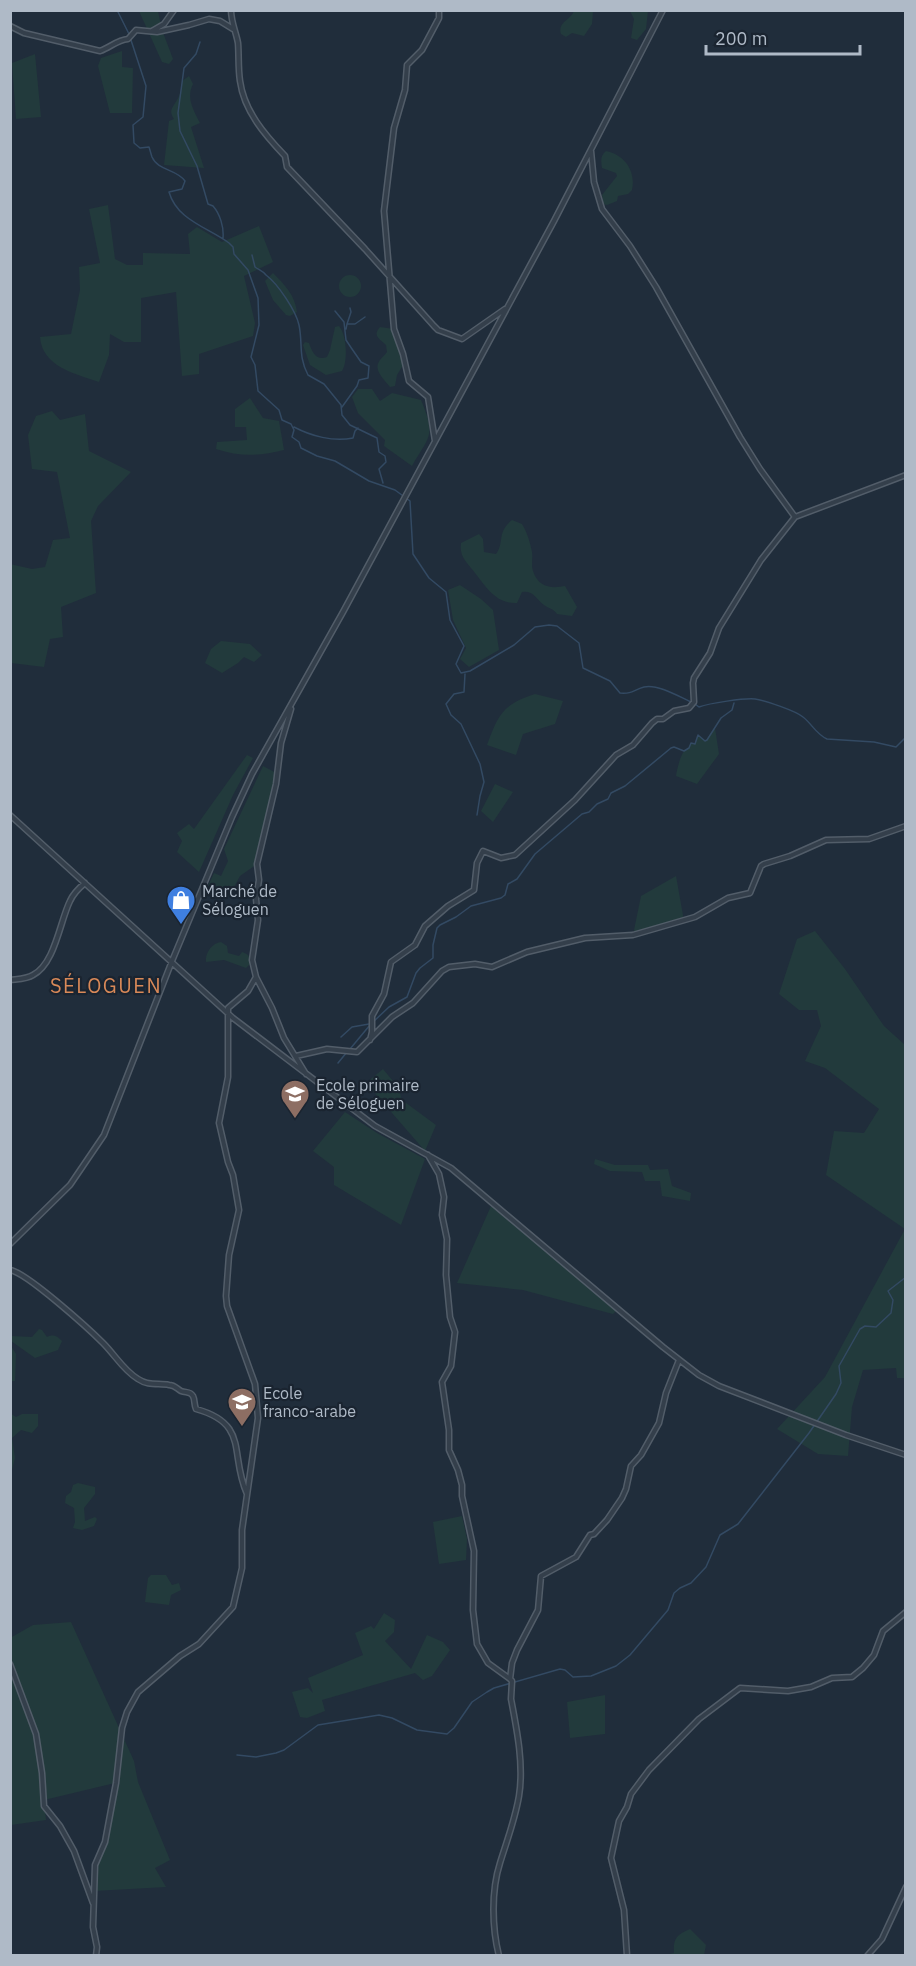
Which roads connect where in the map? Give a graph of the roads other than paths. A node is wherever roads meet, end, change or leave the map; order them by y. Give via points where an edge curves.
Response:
1 (174, 10) edge
2 (231, 10) edge
3 (440, 10) edge
4 (663, 10) edge
5 (12, 25) edge
6 (234, 30) junction
7 (152, 31) junction
8 (590, 150) junction
9 (390, 278) junction
10 (508, 307) junction
11 (435, 442) junction
12 (906, 475) edge
13 (795, 517) junction
14 (294, 700) junction
15 (10, 815) edge
16 (906, 826) edge
17 (85, 883) junction
18 (172, 961) junction
19 (256, 977) junction
20 (10, 980) edge
21 (227, 1013) junction
22 (370, 1040) junction
23 (296, 1056) junction
24 (308, 1076) junction
25 (428, 1154) junction
26 (10, 1244) edge
27 (10, 1269) edge
28 (679, 1360) junction
29 (906, 1455) edge
30 (247, 1495) junction
31 (906, 1612) edge
32 (10, 1664) edge
33 (510, 1679) junction
34 (906, 1887) edge
35 (94, 1906) junction
36 (96, 1956) edge
37 (499, 1956) edge
38 (627, 1956) edge
39 (867, 1956) edge

1 - 7 street via 164,24
2 - 6 street
3 - 9 street via 422,50 407,65 405,90 394,128 384,220
4 - 8 street
5 - 7 street via 24,33 100,51 120,39 128,39 136,30
6 - 7 street via 209,19
6 - 9 street via 242,95 261,129 285,156 287,167
8 - 10 street
8 - 13 street via 602,209 656,287 740,437
9 - 10 street via 438,330 458,339 470,335
9 - 11 street via 394,329 409,381 428,397
10 - 11 street
11 - 14 street
12 - 13 street
13 - 22 street via 719,628 710,653 694,678 694,702 689,708 652,723 515,855 501,858 483,851 477,862 474,890 447,906 425,926 415,945 391,962 384,994 372,1016
14 - 18 street via 252,774
14 - 19 street via 281,743 257,864 258,920 252,960
15 - 17 street
16 - 22 street via 869,839 826,840 764,864 750,893 728,898 674,924 633,935 585,938 527,952 492,967 449,967
17 - 18 street
17 - 20 street via 69,903 61,932 36,974
18 - 21 street
18 - 26 street via 104,1135 70,1185
19 - 21 street
19 - 23 street
21 - 24 street
21 - 30 street via 228,1077 219,1124 239,1210 229,1255 226,1296 255,1384 258,1418
22 - 23 street via 357,1052 327,1049
23 - 24 street
24 - 25 street via 375,1126
25 - 28 street via 491,1200
25 - 33 street via 439,1174 444,1197 446,1275 454,1332 451,1366 442,1382 449,1450 462,1485 474,1551 477,1644 488,1663
27 - 30 street via 26,1276 102,1341 138,1380 189,1392 196,1409 224,1421 235,1440 238,1473
28 - 29 street via 719,1386
28 - 33 street via 659,1423 631,1466 622,1498 576,1557 541,1576 538,1610 517,1650
30 - 35 street via 242,1568 233,1607 199,1644 138,1692 127,1712 105,1842 95,1865
31 - 38 street via 883,1631 873,1655 852,1677 832,1678 788,1691 740,1688 699,1719 649,1770 618,1821 612,1852 624,1910
32 - 35 street via 36,1734 44,1806 74,1851
33 - 37 street via 521,1774 520,1794 496,1885
34 - 39 street via 882,1939
35 - 36 street

